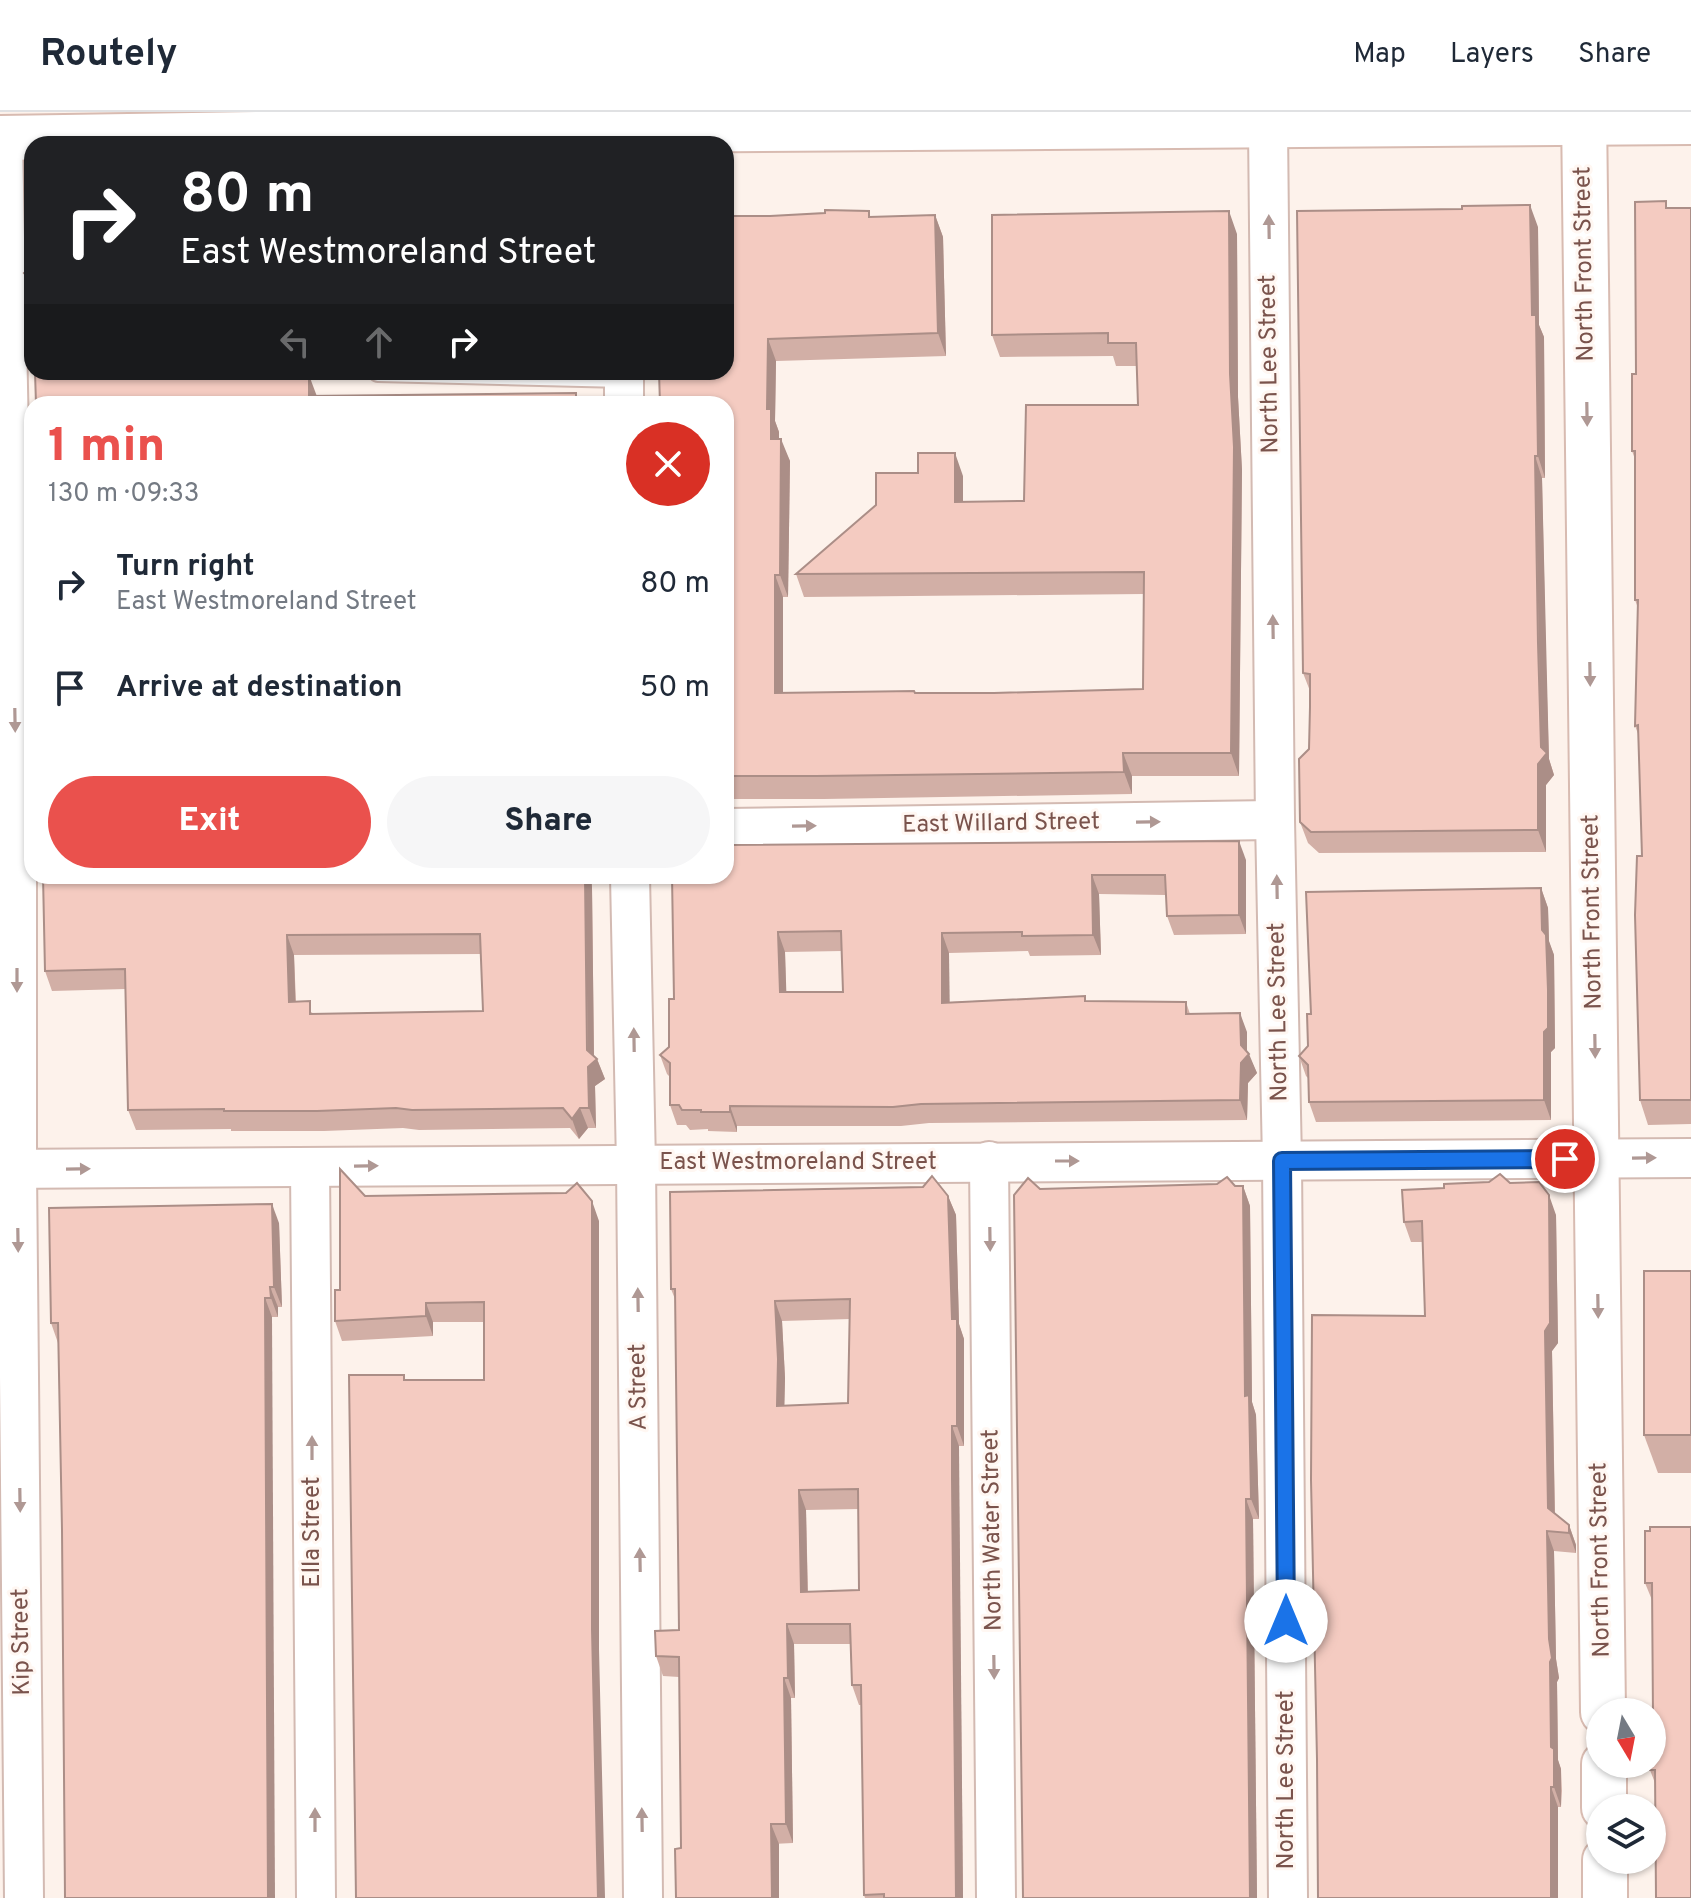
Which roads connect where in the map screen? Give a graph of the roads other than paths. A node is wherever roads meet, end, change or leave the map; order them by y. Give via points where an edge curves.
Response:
1 (1584, 118) edge
2 (1691, 122) edge
3 (158, 124) edge
4 (1268, 127) junction
5 (621, 129) edge
6 (24, 136) edge
7 (24, 136) edge
8 (424, 136) edge
9 (502, 136) edge
10 (2, 138) edge
11 (560, 380) edge
12 (624, 385) edge
13 (1275, 820) junction
14 (734, 828) edge
15 (24, 834) edge
16 (630, 884) edge
17 (1691, 1158) edge
18 (1596, 1159) junction
19 (989, 1161) junction
20 (1282, 1161) junction
21 (636, 1164) junction
22 (310, 1167) junction
23 (8, 1169) edge
24 (1603, 1698) edge
25 (1605, 1874) edge
26 (24, 1898) edge
27 (316, 1898) edge
28 (643, 1898) edge
29 (996, 1898) edge
30 (1288, 1898) edge
31 (1605, 1898) edge

1 - 2 main road
1 - 4 main road
1 -> 18 main road, North Front Street
3 - 6 main road
3 - 8 main road
4 - 5 main road
13 -> 4 street, North Lee Street
5 - 9 main road
7 - 10 main road
10 -> 15 street, Kip Street
11 - 12 lane
14 -> 13 street, East Willard Street
20 -> 13 street, North Lee Street
15 -> 23 street, Kip Street
21 -> 16 street, A Street
18 -> 17 street, East Westmoreland Street
18 - 20 street, East Westmoreland Street
18 -> 24 main road, North Front Street
19 -> 20 street, East Westmoreland Street
19 - 21 street, East Westmoreland Street
19 -> 29 street, North Water Street
20 - 30 street, North Lee Street
22 -> 21 street, East Westmoreland Street
28 -> 21 street, A Street
23 -> 22 street, East Westmoreland Street
27 -> 22 street, Ella Street
23 -> 26 street, Kip Street
25 - 31 main road

